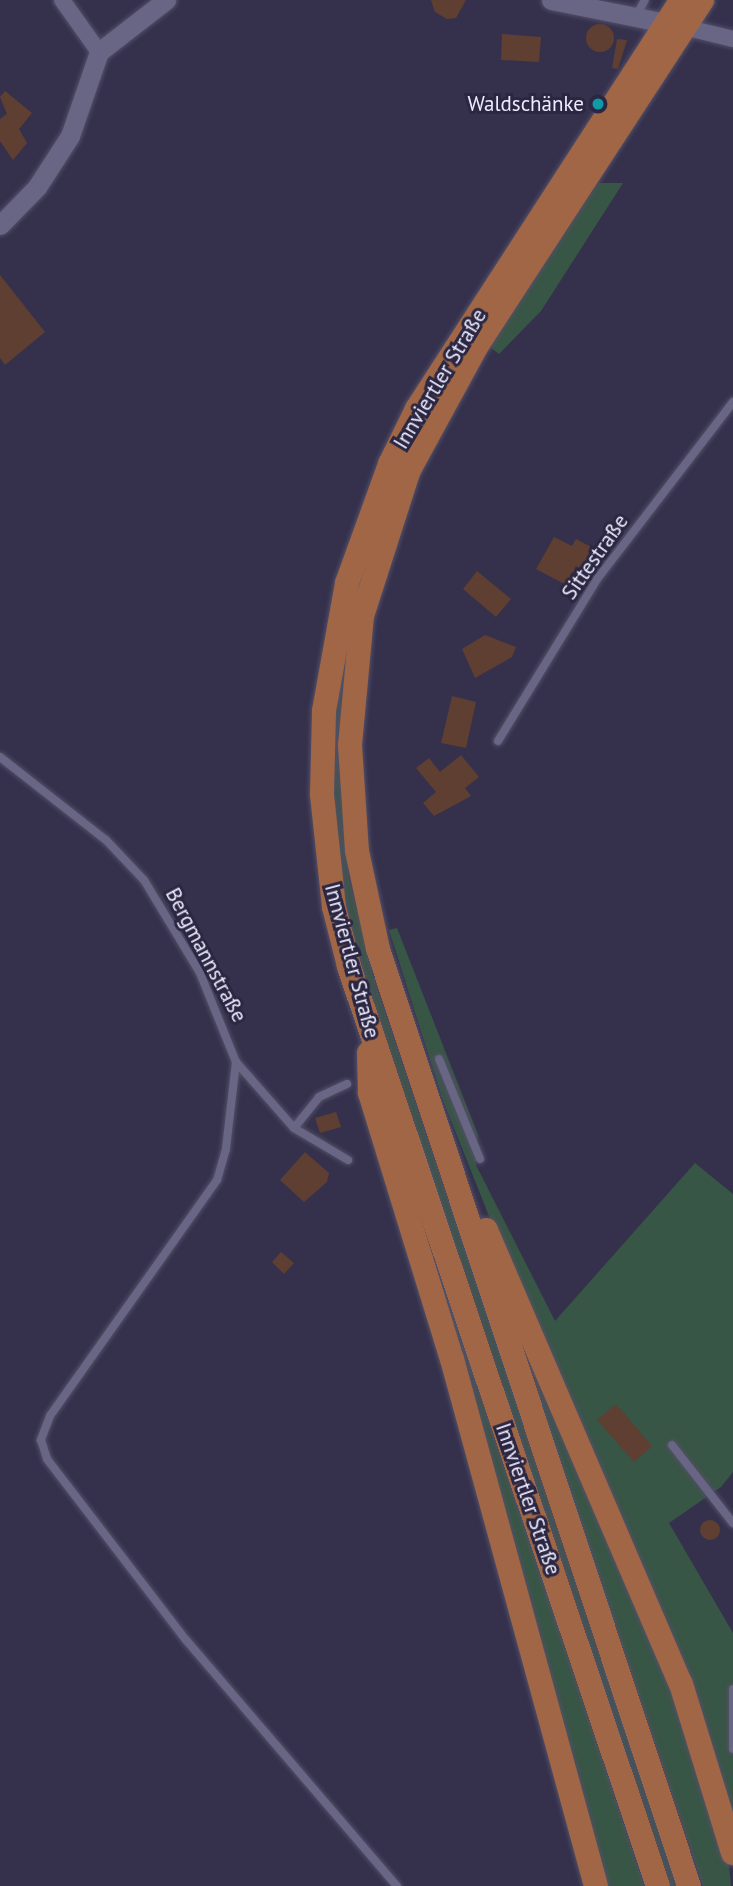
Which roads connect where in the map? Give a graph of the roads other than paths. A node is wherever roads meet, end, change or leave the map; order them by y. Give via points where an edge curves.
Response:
1 (62, 0) edge
2 (551, 0) edge
3 (682, 0) edge
4 (702, 0) edge
5 (155, 3) edge
6 (640, 8) edge
7 (679, 25) junction
8 (733, 38) edge
9 (99, 52) junction
10 (0, 225) edge
11 (733, 402) edge
12 (499, 741) dead end
13 (0, 757) edge
14 (369, 1028) junction
15 (439, 1059) dead end
16 (236, 1062) junction
17 (347, 1084) dead end
18 (294, 1128) junction
19 (480, 1159) dead end
20 (348, 1160) dead end
21 (450, 1170) junction
22 (672, 1445) dead end
23 (733, 1523) edge
24 (733, 1689) edge
25 (733, 1749) edge
26 (733, 1853) edge
27 (397, 1886) edge
28 (596, 1886) edge
29 (658, 1886) edge
30 (690, 1886) edge

1 - 9 street
2 - 6 street
3 - 7 main road, Innviertler Straße
4 - 7 main road, Innviertler Straße
5 - 9 street
6 - 7 street
7 - 8 street
7 - 14 main road, Innviertler Straße via 417,409 365,522 347,583 324,711 322,794 334,907
7 - 21 main road, Innviertler Straße via 439,408 385,531 362,615 350,734 357,850 378,948
9 - 10 street via 69,136 37,187
11 - 12 lane, Sittestraße via 598,578
13 - 16 lane, Bergmannstraße via 106,840 144,880 200,974
14 - 28 main road via 370,1093 452,1359
14 - 29 main road, Innviertler Straße
15 - 19 lane
16 - 18 lane
16 - 27 lane, Bergmannstraße via 226,1149 217,1180 50,1416 41,1440 64,1484 186,1640
17 - 18 lane via 319,1097
18 - 20 lane
21 - 26 main road via 476,1205 681,1684
21 - 30 main road, Innviertler Straße
22 - 23 lane
24 - 25 lane

